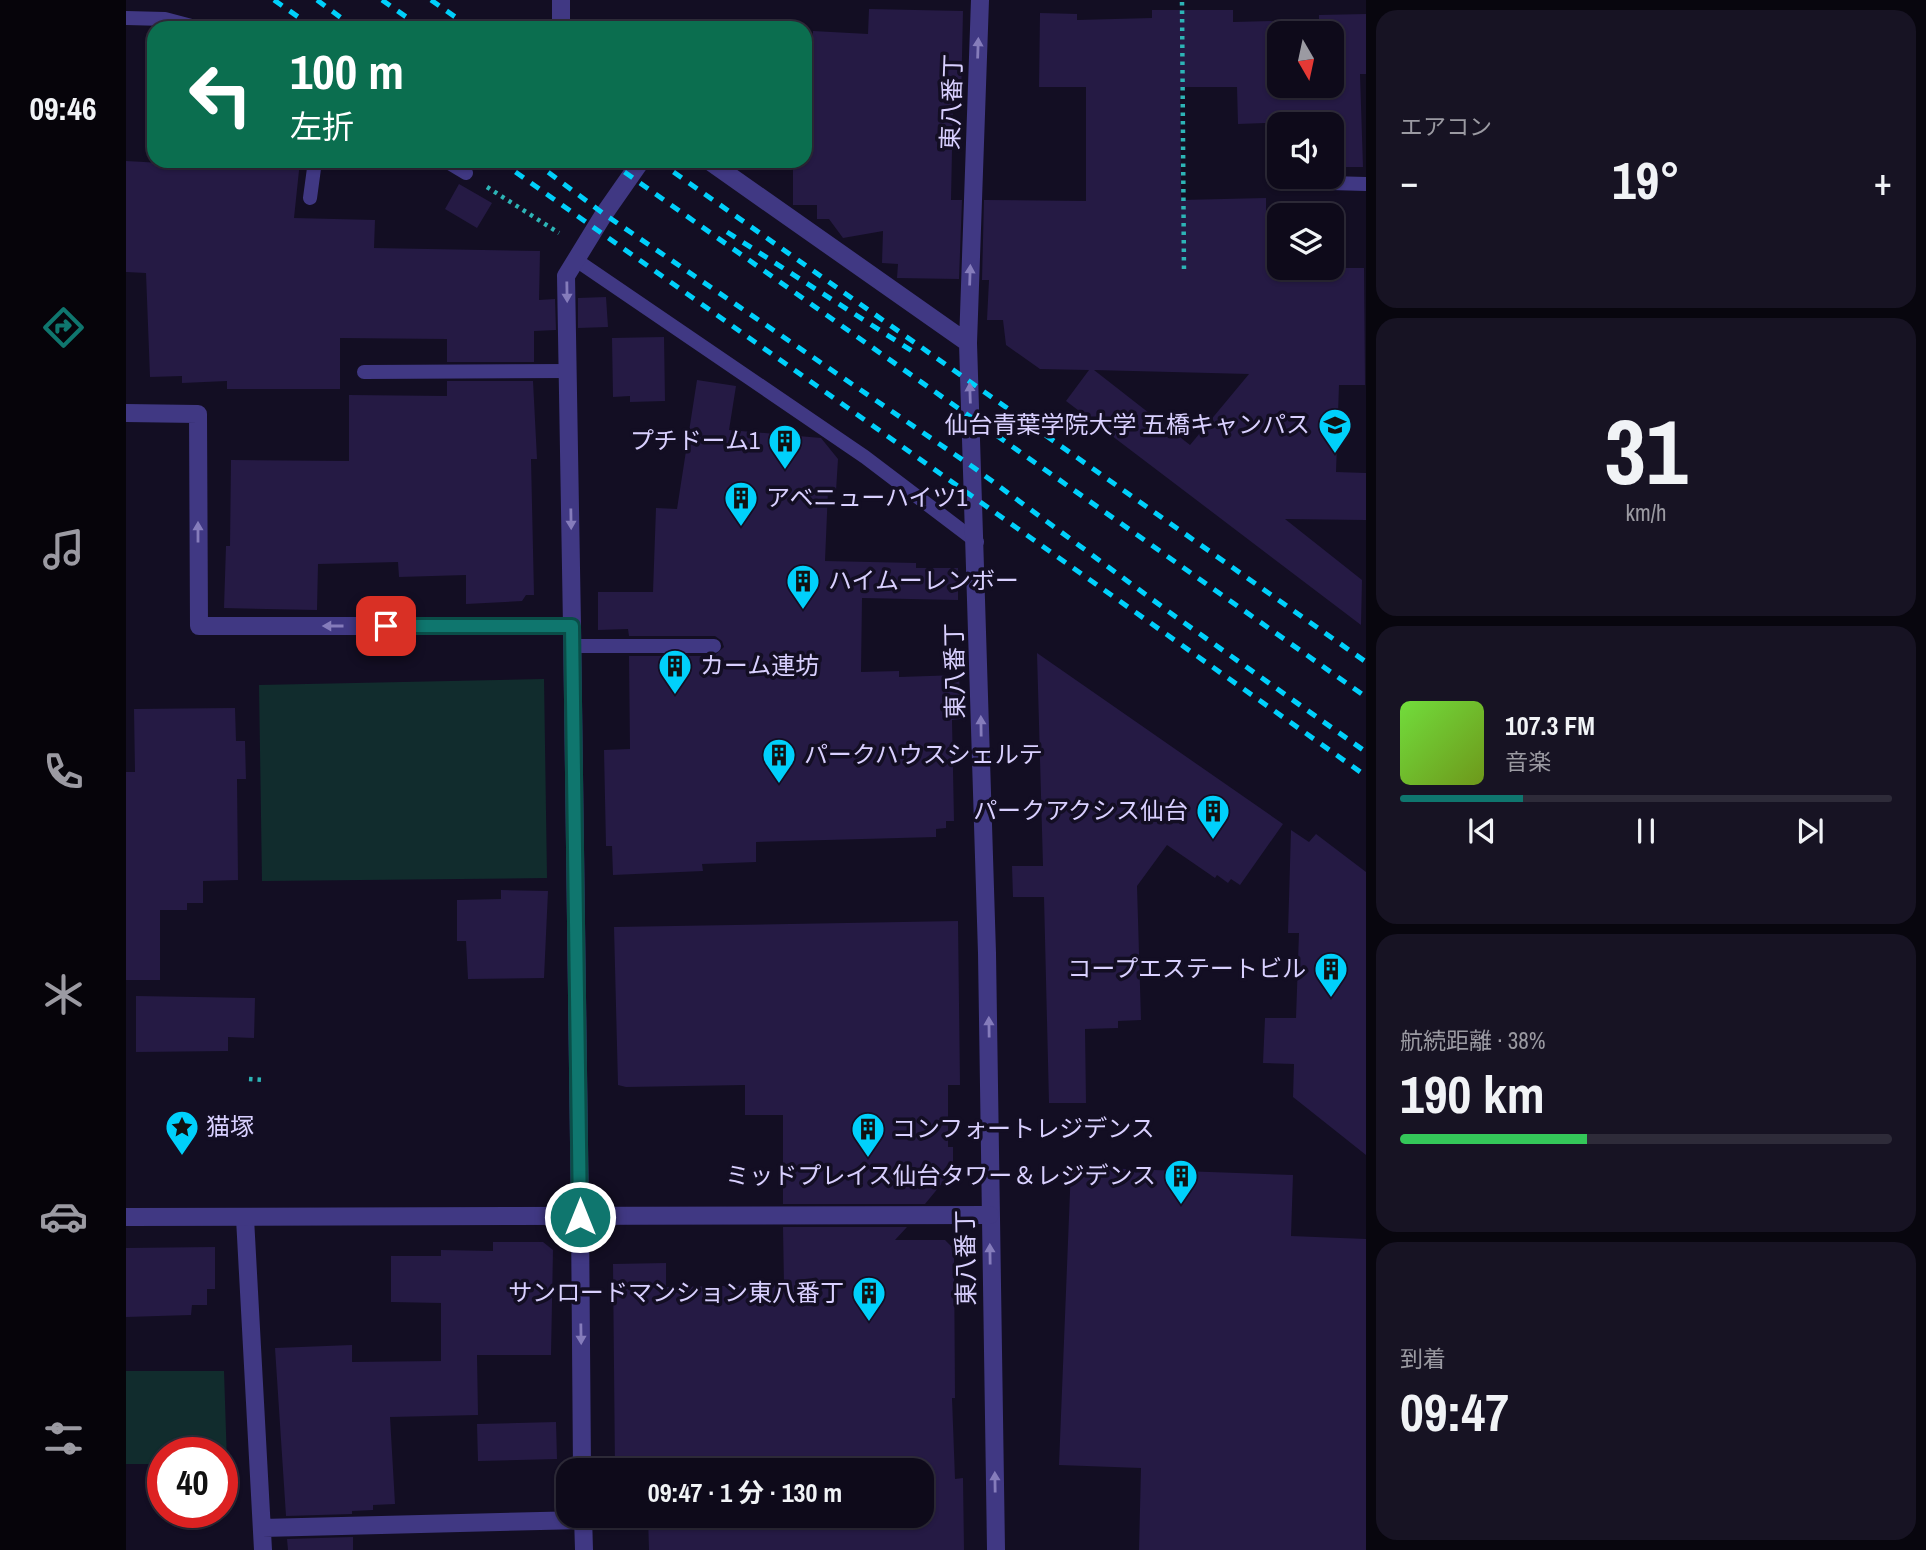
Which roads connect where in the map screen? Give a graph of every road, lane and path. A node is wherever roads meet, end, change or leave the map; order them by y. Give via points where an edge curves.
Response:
1 (561, 0) edge
2 (980, 0) edge
3 (1182, 2) dead end
4 (126, 18) edge
5 (173, 21) edge
6 (561, 21) edge
7 (314, 168) edge
8 (458, 168) edge
9 (636, 168) edge
10 (719, 168) edge
11 (466, 173) joint
12 (1344, 183) edge
13 (1366, 184) edge
14 (310, 198) dead end
15 (579, 255) junction
16 (1184, 274) dead end
17 (968, 343) junction
18 (568, 371) junction
19 (364, 372) dead end
20 (126, 413) edge
21 (976, 542) junction
22 (572, 626) junction
23 (573, 646) junction
24 (714, 646) dead end
25 (249, 1079) dead end
26 (263, 1080) dead end
27 (990, 1215) junction
28 (126, 1217) edge
29 (580, 1217) junction
30 (245, 1218) junction
31 (582, 1458) edge
32 (556, 1519) edge
33 (262, 1528) junction
34 (583, 1528) edge
35 (263, 1550) edge
36 (584, 1550) edge
37 (996, 1550) edge

1 - 6 street
17 -> 2 street, 東八番丁
3 - 16 path
4 - 5 lane
7 - 14 lane
8 - 11 lane
9 - 15 street
10 - 17 street
11 - 15 path
12 - 13 lane
15 -> 18 street via 566,276
15 - 21 lane via 865,457
21 -> 17 street, 東八番丁
18 - 19 lane
18 -> 22 street
22 -> 20 street via 199,625 198,414
27 -> 21 street, 東八番丁
22 - 23 street
23 - 24 lane
23 - 29 street
25 - 26 path
27 - 29 street
37 -> 27 street, 東八番丁
28 - 30 street
29 - 30 street
29 -> 31 street
30 - 33 street
32 - 33 street
33 - 35 street
34 - 36 street

